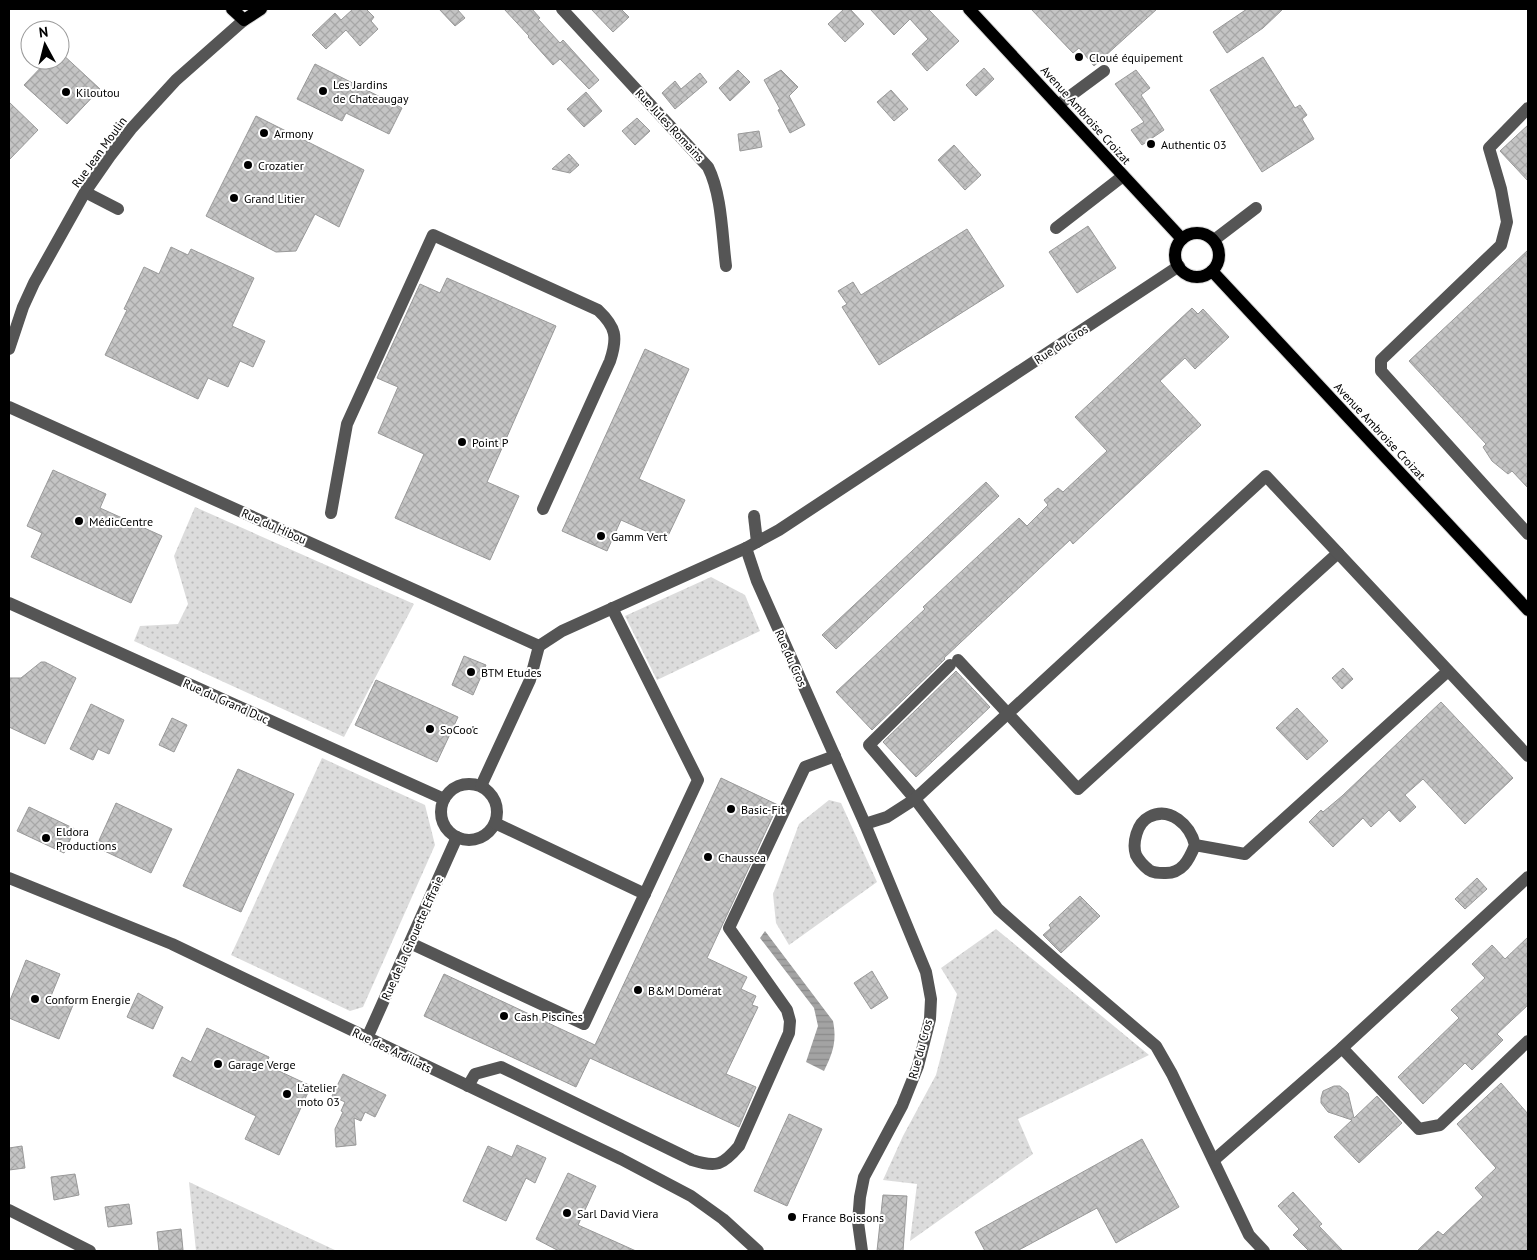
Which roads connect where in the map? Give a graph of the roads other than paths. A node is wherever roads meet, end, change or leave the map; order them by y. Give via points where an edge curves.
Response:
1 (232, 9) edge
2 (261, 9) edge
3 (562, 9) edge
4 (969, 9) edge
5 (244, 20) junction
6 (1104, 72) dead end
7 (1058, 105) junction
8 (1528, 108) edge
9 (1123, 176) junction
10 (85, 192) junction
11 (1256, 208) dead end
12 (118, 209) dead end
13 (1056, 228) dead end
14 (1182, 239) junction
15 (1214, 240) junction
16 (726, 266) dead end
17 (1178, 266) junction
18 (1212, 271) junction
19 (9, 349) edge
20 (9, 407) edge
21 (543, 509) dead end
22 (330, 513) dead end
23 (754, 516) dead end
24 (1528, 534) edge
25 (757, 542) junction
26 (746, 548) junction
27 (1338, 553) junction
28 (9, 603) edge
29 (612, 608) junction
30 (1528, 610) edge
31 (539, 646) junction
32 (1448, 670) junction
33 (1007, 713) junction
34 (835, 756) junction
35 (1528, 756) edge
36 (481, 786) junction
37 (915, 799) junction
38 (444, 800) junction
39 (495, 823) junction
40 (865, 824) junction
41 (457, 837) junction
42 (1195, 845) junction
43 (1528, 877) edge
44 (9, 878) edge
45 (645, 894) junction
46 (410, 943) junction
47 (367, 1038) junction
48 (1528, 1041) edge
49 (1342, 1048) junction
50 (468, 1086) junction
51 (1214, 1160) junction
52 (9, 1210) edge
53 (90, 1251) edge
54 (758, 1251) edge
55 (862, 1251) edge
56 (1264, 1251) edge

1 - 5 main road
2 - 5 main road, Rue Jean Moulin
3 - 16 street, Rue Jules Romains via 708,167 717,194
4 - 7 main road, Avenue Ambroise Croizat
5 - 10 street, Rue Jean Moulin via 176,80 131,128
6 - 7 street
7 - 9 main road, Avenue Ambroise Croizat
8 - 24 street via 1489,148 1507,222 1501,245 1380,360 1381,371
9 - 13 street
9 - 14 main road, Avenue Ambroise Croizat
10 - 12 street
10 - 19 street, Rue Jean Moulin via 34,283
11 - 15 street
14 - 15 main road via 1202,233
14 - 17 main road via 1176,252
15 - 18 main road via 1219,259
17 - 18 main road via 1194,276
17 - 25 street, Rue du Cros
18 - 30 main road, Avenue Ambroise Croizat
20 - 31 street, Rue du Hibou
21 - 22 street via 610,361 615,348 614,330 598,310 433,235 347,424
23 - 25 street
25 - 26 street, Rue du Cros
26 - 29 street
26 - 34 street, Rue du Cros via 757,581
27 - 32 street
27 - 33 street via 1078,789
27 - 33 street via 1266,476
28 - 38 street, Rue du Grand Duc
29 - 31 street
29 - 45 street via 698,780
31 - 36 street via 530,680
32 - 35 street
32 - 42 street via 1245,854
33 - 37 street
33 - 37 street via 954,662 869,744
34 - 40 street, Rue du Cros
34 - 50 street via 805,767 729,928 778,995 790,1021 789,1033 740,1146 728,1159 707,1165 692,1160 501,1067 476,1074
36 - 38 street via 464,784 456,787
36 - 39 street via 494,798 497,806
37 - 40 street via 888,817
37 - 51 street via 998,908 1156,1046
38 - 41 street via 442,817 450,832
39 - 41 street via 483,836 466,840
39 - 45 street
40 - 55 street, Rue du Cros via 926,972 931,998 930,1019 918,1066 902,1106 864,1177 858,1222
41 - 46 street, Rue de la Chouette Effraie
42 - 42 street via 1184,823 1160,814 1139,826 1135,840 1136,855 1144,866 1165,874 1184,866
43 - 49 street
44 - 47 street, Rue des Ardillats via 172,944
45 - 46 street via 584,1024
46 - 47 street, Rue de la Chouette Effraie
47 - 50 street, Rue des Ardillats
48 - 49 street via 1440,1125 1419,1129
49 - 51 street
50 - 54 street, Rue des Ardillats via 621,1158 691,1196 723,1219
51 - 56 street via 1249,1235
52 - 53 street

